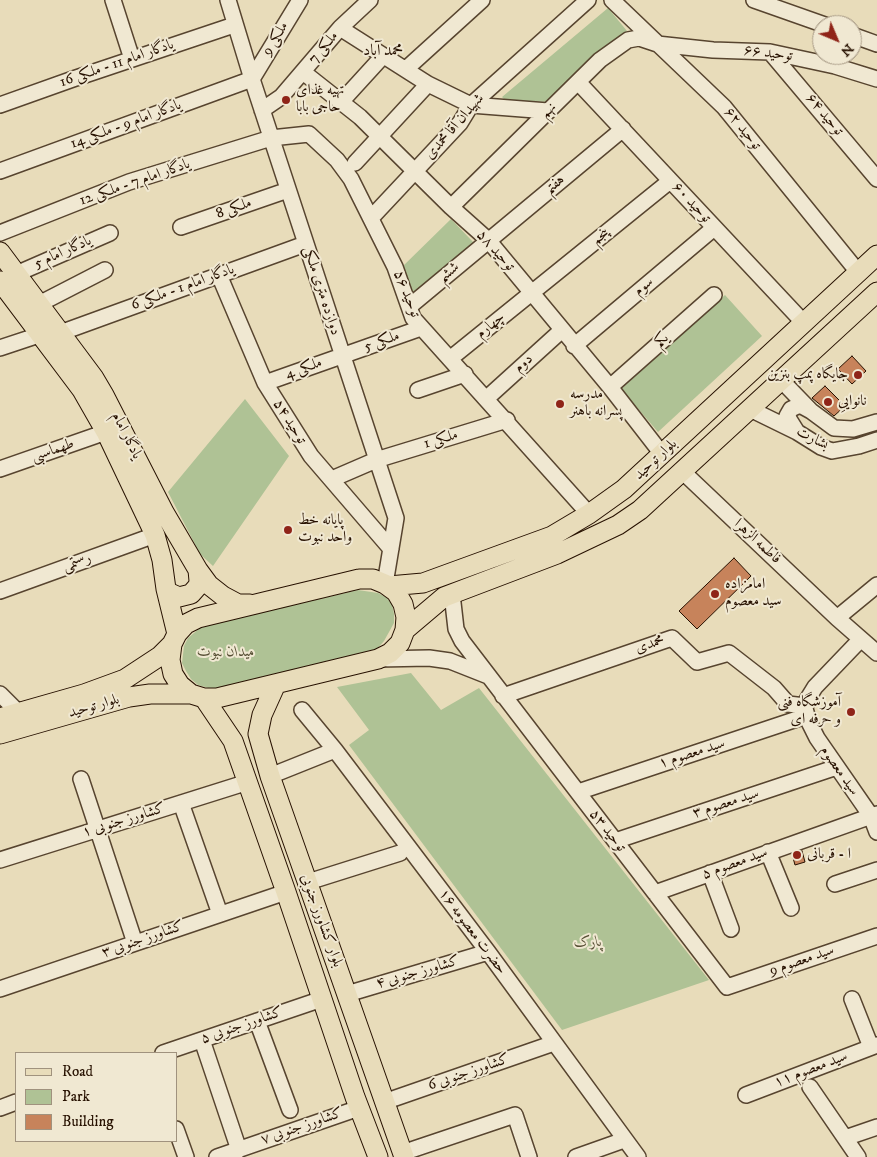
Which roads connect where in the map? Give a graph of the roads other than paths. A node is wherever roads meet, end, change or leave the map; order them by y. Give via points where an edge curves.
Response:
1 (113, 0) edge
2 (228, 0) edge
3 (300, 0) edge
4 (370, 0) edge
5 (482, 0) edge
6 (588, 0) edge
7 (612, 0) edge
8 (754, 0) edge
9 (812, 20) edge
10 (234, 25) junction
11 (340, 28) junction
12 (862, 39) edge
13 (657, 44) junction
14 (877, 44) edge
15 (770, 52) junction
16 (383, 56) junction
17 (132, 59) junction
18 (406, 69) junction
19 (303, 72) junction
20 (252, 79) junction
21 (877, 79) edge
22 (578, 82) junction
23 (428, 84) junction
24 (341, 102) junction
25 (0, 105) edge
26 (471, 105) junction
27 (262, 110) junction
28 (548, 112) junction
29 (622, 130) junction
30 (381, 136) junction
31 (271, 138) junction
32 (355, 163) dead end
33 (0, 171) edge
34 (416, 172) junction
35 (877, 179) edge
36 (670, 181) junction
37 (288, 190) junction
38 (451, 207) junction
39 (372, 218) junction
40 (181, 227) dead end
41 (714, 228) junction
42 (0, 233) edge
43 (110, 233) dead end
44 (488, 240) junction
45 (305, 244) junction
46 (0, 252) edge
47 (877, 255) edge
48 (105, 270) dead end
49 (858, 272) junction
50 (219, 275) junction
51 (8, 277) edge
52 (877, 292) edge
53 (531, 294) junction
54 (714, 295) dead end
55 (39, 304) junction
56 (410, 306) junction
57 (804, 323) junction
58 (421, 328) junction
59 (562, 330) junction
60 (60, 333) junction
61 (39, 335) junction
62 (574, 346) junction
63 (0, 348) edge
64 (343, 356) junction
65 (451, 358) junction
66 (465, 374) junction
67 (781, 380) junction
68 (265, 383) junction
69 (610, 387) junction
70 (418, 390) dead end
71 (486, 398) junction
72 (750, 409) junction
73 (810, 411) junction
74 (506, 420) junction
75 (877, 422) edge
76 (106, 432) junction
77 (797, 432) junction
78 (877, 440) edge
79 (662, 454) junction
80 (376, 460) junction
81 (0, 469) edge
82 (682, 471) junction
83 (332, 479) junction
84 (589, 514) junction
85 (155, 535) junction
86 (391, 549) junction
87 (198, 570) junction
88 (423, 583) junction
89 (387, 585) junction
90 (877, 585) edge
91 (0, 591) edge
92 (168, 596) junction
93 (448, 596) junction
94 (257, 604) junction
95 (837, 618) junction
96 (405, 630) junction
97 (174, 639) junction
98 (861, 639) junction
99 (877, 653) edge
100 (378, 659) junction
101 (488, 676) junction
102 (112, 684) junction
103 (276, 684) junction
104 (0, 694) edge
105 (197, 696) junction
106 (503, 696) junction
107 (302, 710) dead end
108 (806, 711) junction
109 (18, 712) junction
110 (1, 731) edge
111 (258, 734) junction
112 (233, 741) junction
113 (335, 750) junction
114 (837, 767) junction
115 (270, 776) junction
116 (81, 779) dead end
117 (248, 782) junction
118 (578, 792) junction
119 (181, 803) junction
120 (874, 815) edge
121 (97, 829) junction
122 (877, 832) edge
123 (615, 841) junction
124 (768, 852) junction
125 (400, 854) dead end
126 (0, 860) edge
127 (877, 870) edge
128 (710, 873) junction
129 (308, 882) junction
130 (835, 884) dead end
131 (286, 892) junction
132 (655, 893) junction
133 (791, 908) dead end
134 (220, 914) junction
135 (731, 929) dead end
136 (877, 936) edge
137 (135, 943) junction
138 (488, 952) junction
139 (727, 986) joint
140 (0, 988) edge
141 (348, 994) junction
142 (852, 998) dead end
143 (322, 999) junction
144 (257, 1021) junction
145 (202, 1040) junction
146 (554, 1043) junction
147 (874, 1046) edge
148 (166, 1052) edge
149 (810, 1087) dead end
150 (746, 1095) dead end
151 (15, 1102) edge
152 (384, 1102) junction
153 (0, 1108) edge
154 (359, 1108) junction
155 (290, 1110) dead end
156 (877, 1127) edge
157 (178, 1135) edge
158 (845, 1138) junction
159 (624, 1140) junction
160 (239, 1150) junction
161 (403, 1155) edge
162 (186, 1157) edge
163 (217, 1157) edge
164 (378, 1157) edge
165 (529, 1157) edge
166 (576, 1157) edge
167 (638, 1157) edge
168 (858, 1157) edge

1 - 17 street
2 - 10 street, دوازده متری ملکی
3 - 20 street, ملکی 9
4 - 11 street
5 - 18 street
6 - 26 street, شهیدان آقا محمدی
7 - 13 street, توحید ۶۲
8 - 9 street
10 - 17 street, یادگار امام 11 - ملکی 16
10 - 20 street, دوازده متری ملکی
11 - 16 street, ملکی 7
11 - 19 street, ملکی 7
12 - 14 street
13 - 15 street, توحید ۶۶
13 - 22 street, نهم via 639,38 628,40 600,60
13 - 49 street, توحید ۶۲ via 724,107
15 - 21 street, توحید ۶۶
15 - 35 street, توحید ۶۴
16 - 18 street, ملکی 7
16 - 24 street
17 - 25 street, یادگار امام 11 - ملکی 16
18 - 23 street, ملکی 7
19 - 24 street, توحید ۵۸
19 - 27 street, ملکی 7 via 281,96
20 - 27 street, دوازده متری ملکی
20 - 33 street, یادگار امام 9 - ملکی 14
22 - 28 street, نهم
22 - 29 street, توحید ۶۰
23 - 26 street, ملکی 7
23 - 30 street
24 - 30 street, توحید ۵۸
26 - 28 street
26 - 34 street, شهیدان آقا محمدی via 460,123
27 - 31 street, دوازده متری ملکی
28 - 38 street, نهم
29 - 36 street, توحید ۶۰
29 - 44 street, هفتم
30 - 32 street
30 - 34 street, توحید ۵۸
31 - 37 street, دوازده متری ملکی
31 - 39 street, توحید ۵۶ via 309,134 337,160
31 - 42 street, یادگار امام 7 - ملکی 12 via 129,182
34 - 38 street, توحید ۵۸
34 - 39 street, شهیدان آقا محمدی
36 - 41 street, توحید ۶۰
36 - 53 street, پنجم
37 - 40 street, ملکی 8
37 - 45 street, دوازده متری ملکی
38 - 44 street, توحید ۵۸
39 - 56 street, توحید ۵۶ via 396,267
41 - 57 street, توحید ۶۰
41 - 62 street, سوم
43 - 51 street, یادگار امام 5
44 - 53 street, توحید ۵۸
44 - 56 street, ششم
45 - 50 street, یادگار امام 1 - ملکی 6
45 - 64 street, دوازده متری ملکی
46 - 51 main road, یادگار امام
47 - 49 main road, بلوار توحید
48 - 55 street
49 - 57 main road, بلوار توحید
50 - 60 street, یادگار امام 1 - ملکی 6
50 - 68 street, توحید ۵۴
51 - 55 main road, یادگار امام
51 - 61 main road, یادگار امام
52 - 67 main road, بلوار توحید
53 - 59 street, توحید ۵۸
53 - 65 street, چهارم
54 - 69 street, یکم
55 - 60 main road, یادگار امام
56 - 58 street, توحید ۵۶ via 413,318
57 - 79 main road, بلوار توحید
58 - 64 street, ملکی 5
58 - 65 street, توحید ۵۶
59 - 62 street, توحید ۵۸
59 - 71 street, دوم
60 - 87 main road, یادگار امام via 104,395 173,529
61 - 63 street
61 - 76 main road, یادگار امام via 82,390
62 - 69 street, توحید ۵۸
64 - 68 street, ملکی 4
64 - 80 street, دوازده متری ملکی
65 - 66 street, توحید ۵۶
66 - 70 street
66 - 71 street, توحید ۵۶
67 - 72 main road, بلوار توحید
67 - 73 street, بشارت
68 - 83 street, توحید ۵۴ via 311,456
69 - 79 street, توحید ۵۸
71 - 74 street, توحید ۵۶
72 - 77 street, بشارت
72 - 82 main road, بلوار توحید
73 - 75 street, بشارت via 839,429
73 - 77 street via 800,405 791,409 787,416
74 - 80 street, ملکی 1
74 - 84 street, توحید ۵۶
76 - 81 street, طهماسبی
76 - 85 main road, یادگار امام
77 - 78 street, بشارت via 832,451
79 - 84 main road, بلوار توحید via 624,489
80 - 83 street, ملکی 1
80 - 86 street, دوازده متری ملکی via 396,518
82 - 93 main road, بلوار توحید via 640,510 618,525 557,554
82 - 95 street, فاطمه الزهرا
83 - 86 street, توحید ۵۴
84 - 88 main road, بلوار توحید via 552,536
85 - 91 street, رستمی
85 - 92 main road, یادگار امام
86 - 89 street, دوازده متری ملکی
87 - 92 main road via 198,586 191,594 179,597 170,593
87 - 94 main road, یادگار امام via 223,596 238,604
88 - 89 main road, بلوار توحید
88 - 93 main road via 421,588 425,599 429,601
89 - 94 main road via 373,579 359,579
89 - 96 main road via 403,604
90 - 95 street
92 - 97 main road, یادگار امام
92 - 102 main road via 166,629 158,644 141,665
93 - 96 main road, بلوار توحید
93 - 101 street, توحید ۵۳ via 462,641
94 - 97 main road via 198,618 186,624
95 - 98 street, فاطمه الزهرا
96 - 100 main road via 400,643
97 - 102 main road, بلوار توحید via 160,656 134,675
97 - 105 main road via 170,660 173,674 180,685
98 - 99 street, فاطمه الزهرا
98 - 108 street via 808,697
100 - 101 street via 450,661
100 - 103 main road
101 - 106 street, توحید ۵۳
102 - 109 main road, بلوار توحید
103 - 105 main road via 217,698
103 - 111 main road via 262,715
104 - 109 street
105 - 110 main road, بلوار توحید via 150,694 130,697
105 - 112 main road, بلوار کشاورز جنوبی
106 - 108 street, محمدی via 672,638 697,662 729,653 774,688 788,704
106 - 118 street, توحید ۵۳
107 - 113 street, حضرت معصومه ۱۶
108 - 114 street, سید معصوم via 817,738
108 - 118 street, سید معصوم ۱
109 - 110 main road, بلوار توحید
111 - 112 main road via 246,728 235,734
111 - 115 main road, بلوار کشاورز جنوبی
112 - 117 main road, بلوار کشاورز جنوبی
113 - 115 street
113 - 138 street, حضرت معصومه ۱۶
114 - 120 street, سید معصوم
114 - 123 street, سید معصوم ۳
115 - 129 main road, بلوار کشاورز جنوبی
116 - 121 street
117 - 119 street, کشاورز جنوبی ۱
117 - 131 main road, بلوار کشاورز جنوبی
118 - 123 street, توحید ۵۳
119 - 121 street, کشاورز جنوبی ۱
119 - 134 street
120 - 122 street, سید معصوم
120 - 124 street, سید معصوم ۵
121 - 126 street, کشاورز جنوبی ۱
121 - 137 street
123 - 132 street, توحید ۵۳
124 - 128 street, سید معصوم ۵
124 - 133 street
125 - 129 street
127 - 130 street
128 - 132 street, سید معصوم ۵
128 - 135 street
129 - 141 main road, بلوار کشاورز جنوبی
131 - 134 street, کشاورز جنوبی ۳
131 - 143 main road, بلوار کشاورز جنوبی
132 - 139 street, توحید ۵۳
134 - 137 street, کشاورز جنوبی ۳
136 - 139 street, سید معصوم 9
137 - 140 street, کشاورز جنوبی ۳
138 - 141 street, کشاورز جنوبی ۴
138 - 146 street, حضرت معصومه ۱۶
141 - 152 main road, بلوار کشاورز جنوبی
142 - 147 street
143 - 144 street, کشاورز جنوبی ۵
143 - 154 main road, بلوار کشاورز جنوبی
144 - 145 street, کشاورز جنوبی ۵
144 - 155 street
145 - 148 street, کشاورز جنوبی ۵
145 - 160 street
146 - 152 street, کشاورز جنوبی 6
146 - 159 street, حضرت معصومه ۱۶
147 - 150 street, سید معصوم ۱۱
149 - 158 street
151 - 153 street
152 - 161 main road, بلوار کشاورز جنوبی
154 - 160 street, کشاورز جنوبی ۷
154 - 164 main road, بلوار کشاورز جنوبی
156 - 158 street
157 - 162 street
158 - 168 street
159 - 166 street
159 - 167 street, حضرت معصومه ۱۶
160 - 163 street, کشاورز جنوبی ۷
161 - 165 street via 515,1115

